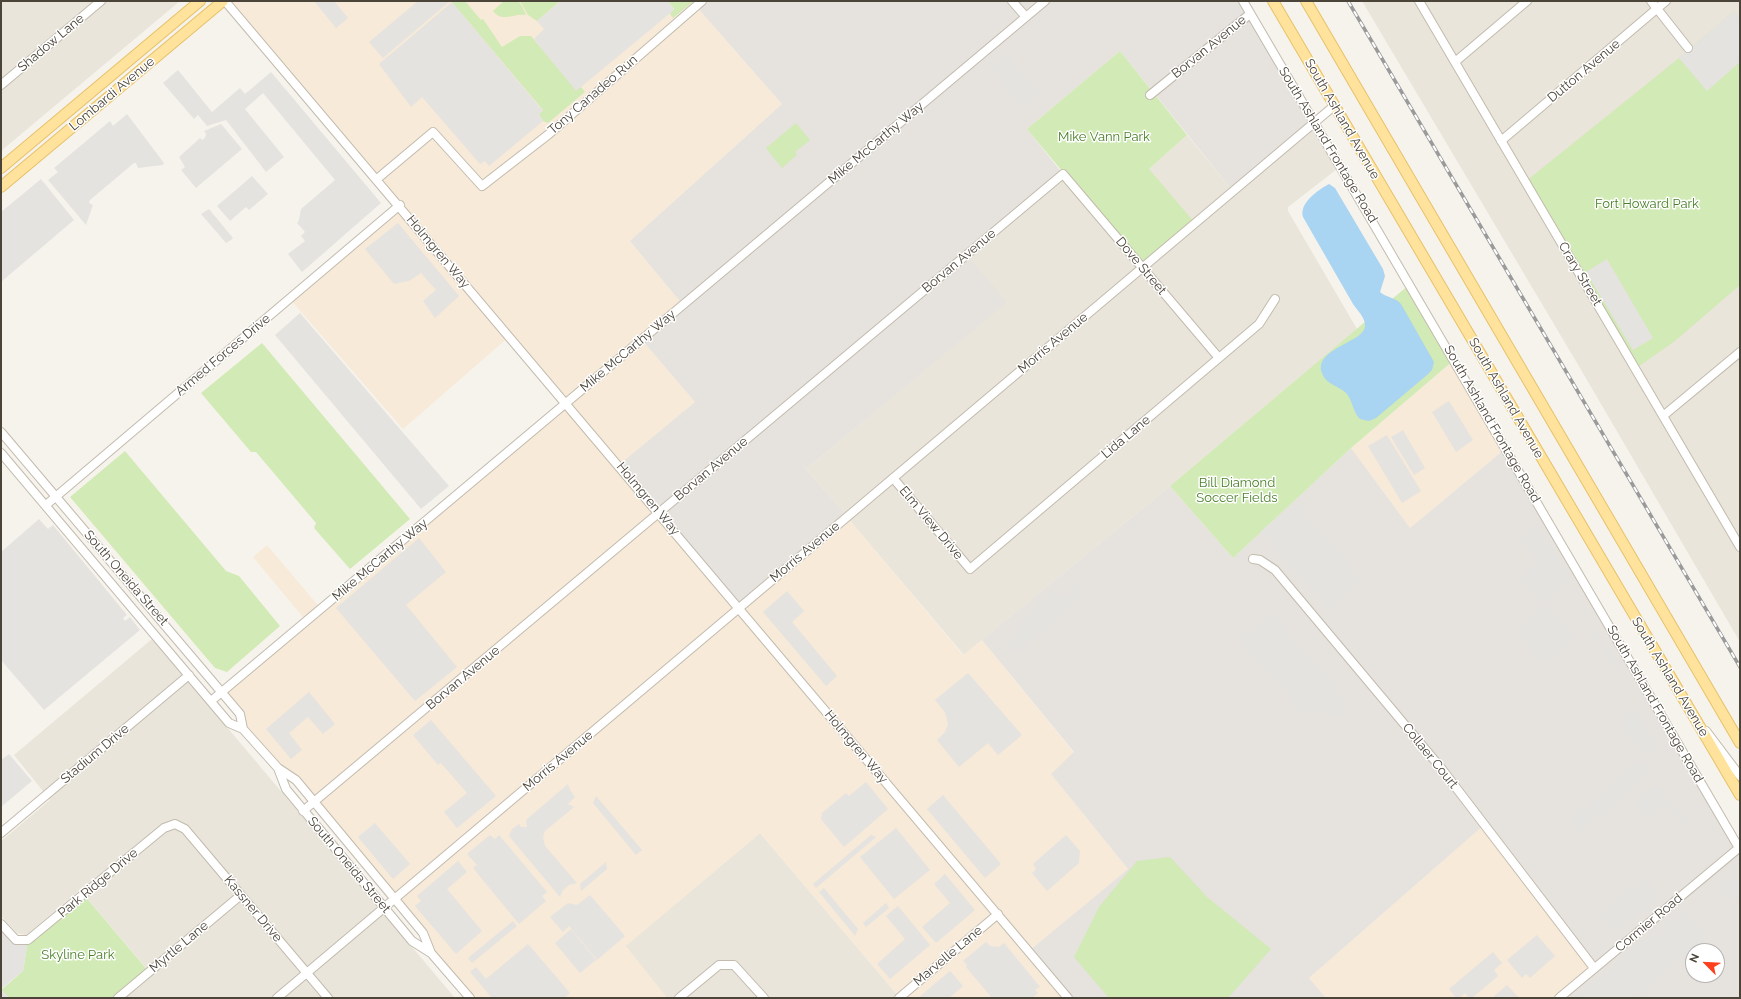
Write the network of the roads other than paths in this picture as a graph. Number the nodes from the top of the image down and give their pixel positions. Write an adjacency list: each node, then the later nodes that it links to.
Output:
1 (101, 1): 19 (street, Shadow Lane)
2 (200, 1): 24 (main road, Lombardi Avenue)
3 (224, 1): 26 (street, Holmgren Way); 27 (main road, Lombardi Avenue)
4 (702, 1): 26 (street, Tony Canadeo Run)
5 (1012, 1): 16 (street)
6 (1045, 1): 16 (street, Mike McCarthy Way)
7 (1243, 1): 15 (street, South Ashland Frontage Road)
8 (1273, 1): 21 (main road, South Ashland Avenue)
9 (1306, 1): 50 (main road, South Ashland Avenue)
10 (1419, 1): 18 (street, Crary Street)
11 (1527, 1): 18 (street)
12 (1651, 1): 14 (street)
13 (1666, 1): 14 (street, Dutton Avenue)
14 (1657, 9): 17 (street); 23 (street, Dutton Avenue)
15 (1250, 14): 20 (street, Borvan Avenue); 22 (street, South Ashland Frontage Road)
16 (1026, 17): 33 (street, Mike McCarthy Way)
17 (1688, 48)
18 (1454, 62): 23 (street, Crary Street)
19 (1, 85)
20 (1150, 95)
21 (1334, 106): 22 (street, Morris Avenue); 48 (main road, South Ashland Avenue)
22 (1315, 121): 29 (street, Morris Avenue); 58 (street, South Ashland Frontage Road)
23 (1501, 141): 34 (street, Crary Street)
24 (1, 168)
25 (1063, 174): 29 (street, Dove Street); 40 (street, Borvan Avenue)
26 (377, 178): 28 (street, Holmgren Way)
27 (1, 187)
28 (400, 205): 33 (street, Holmgren Way); 38 (street, Armed Forces Drive)
29 (1142, 267): 32 (street, Dove Street); 37 (street, Morris Avenue)
30 (1275, 299): 32 (street, Lida Lane)
31 (1740, 352): 34 (street)
32 (1219, 358): 43 (street, Lida Lane)
33 (567, 403): 40 (street, Holmgren Way); 46 (street, Mike McCarthy Way)
34 (1663, 416): 41 (street, Crary Street)
35 (1, 432): 38 (street, South Oneida Street)
36 (1, 453): 39 (street, South Oneida Street)
37 (893, 478): 43 (street, Elm View Drive); 44 (street, Morris Avenue)
38 (56, 497): 39 (street, Armed Forces Drive); 46 (street, South Oneida Street)
39 (46, 505): 45 (street, South Oneida Street)
40 (659, 513): 44 (street, Holmgren Way); 54 (street, Borvan Avenue)
41 (1740, 547)
42 (1252, 560): 65 (street, Collaer Court)
43 (970, 569)
44 (739, 608): 60 (street, Morris Avenue); 62 (street, Holmgren Way)
45 (189, 675): 47 (street, South Oneida Street); 57 (street, Stadium Drive)
46 (222, 693): 47 (street, Mike McCarthy Way); 49 (street, South Oneida Street)
47 (211, 702): 49 (street, South Oneida Street)
48 (1689, 710): 52 (street); 53 (main road, South Ashland Avenue)
49 (243, 729): 51 (street, South Oneida Street)
50 (1740, 743)
51 (278, 768): 54 (street, South Oneida Street); 55 (street, South Oneida Street)
52 (1740, 776)
53 (1740, 795)
54 (315, 802): 55 (street, Borvan Avenue); 60 (street, South Oneida Street)
55 (303, 810): 61 (street, South Oneida Street)
56 (175, 824): 59 (street, Kassner Drive); 63 (street, Park Ridge Drive)
57 (1, 833)
58 (1740, 848): 65 (street, Cormier Road)
59 (241, 895): 66 (street, Kassner Drive); 67 (street, Myrtle Lane)
60 (395, 898): 61 (street, Morris Avenue); 64 (street, South Oneida Street)
61 (384, 908): 64 (street, South Oneida Street); 66 (street, Morris Avenue)
62 (998, 914): 73 (street, Marvelle Lane); 74 (street, Holmgren Way)
63 (1, 924)
64 (431, 953): 70 (street, South Oneida Street)
65 (1594, 968): 75 (street, Cormier Road)
66 (306, 973): 68 (street, Morris Avenue); 69 (street, Kassner Drive)
67 (118, 998)
68 (277, 998)
69 (328, 998)
70 (470, 998)
71 (679, 998): 72 (street)
72 (764, 998)
73 (899, 998)
74 (1068, 998)
75 (1559, 998)

